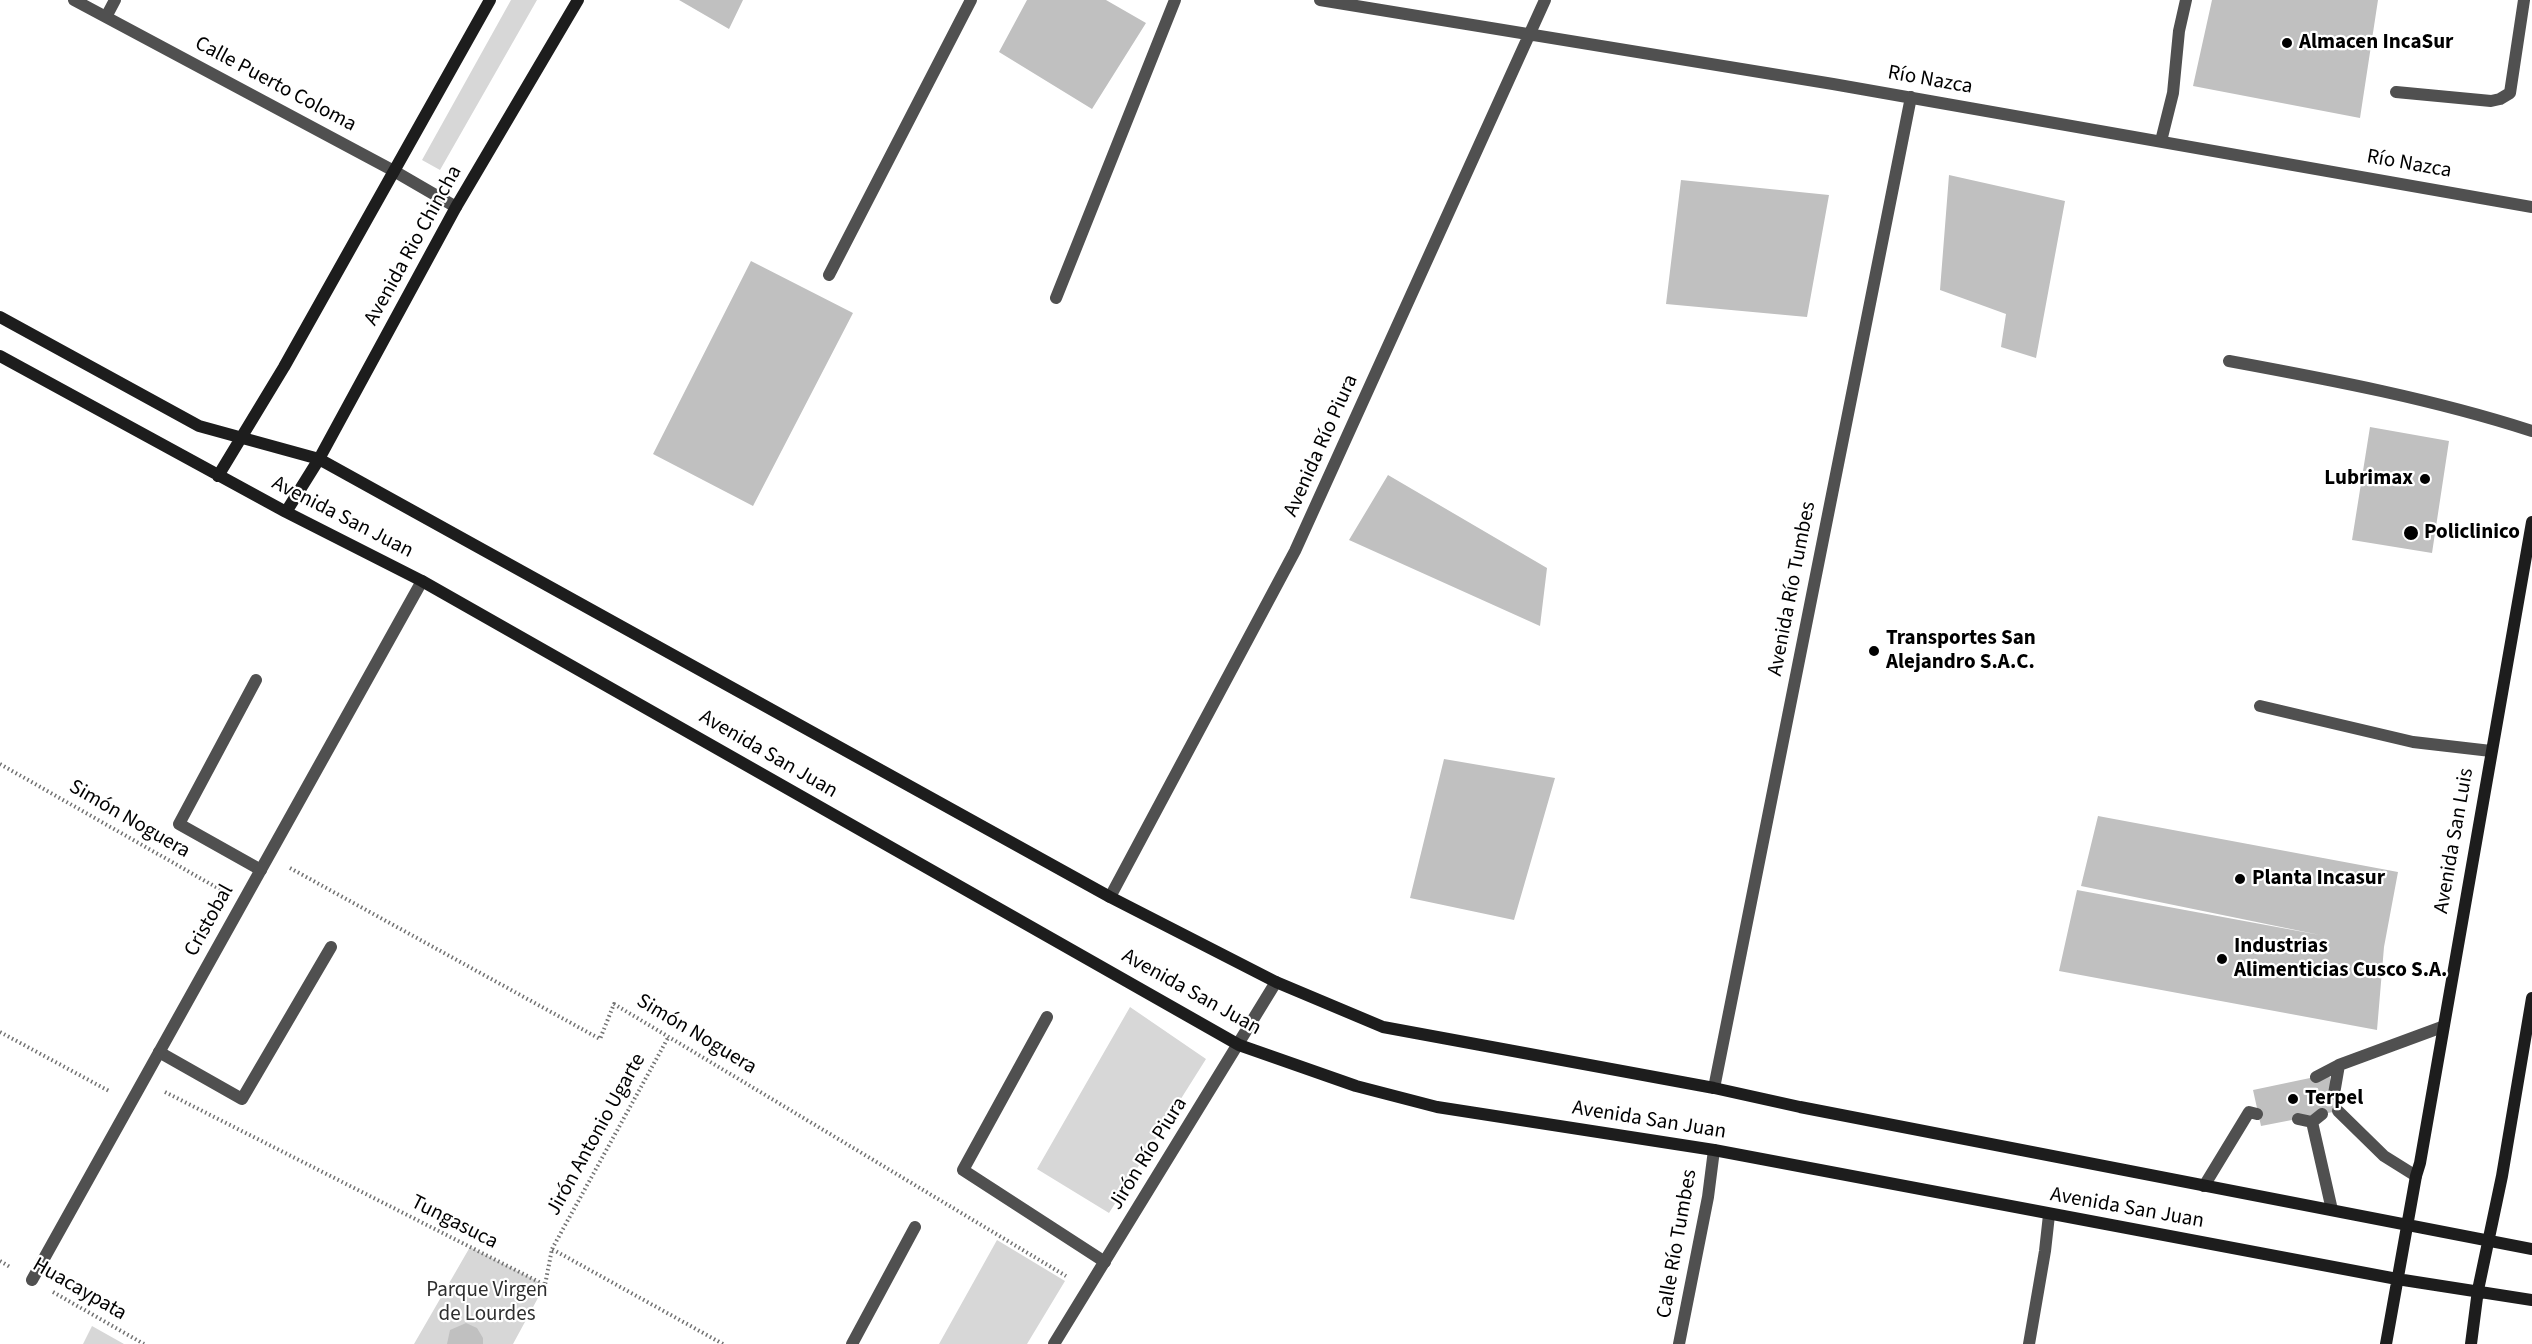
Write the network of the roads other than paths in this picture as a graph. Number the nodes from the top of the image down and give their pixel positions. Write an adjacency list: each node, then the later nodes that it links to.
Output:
1 (74, 0): 11 (street, Calle Puerto Coloma)
2 (115, 0): 11 (street)
3 (490, 0): 16 (street)
4 (578, 0): 17 (street, Avenida Rio Chincha)
5 (971, 0): 19 (street)
6 (1175, 0): 20 (street)
7 (1320, 0): 12 (street, Río Nazca)
8 (1545, 0): 12 (street, Avenida Río Piura)
9 (2186, 0): 15 (street)
10 (2527, 3): 13 (street)
11 (106, 17): 16 (street, Calle Puerto Coloma)
12 (1531, 34): 14 (street, Río Nazca); 35 (street, Avenida Río Piura)
13 (2396, 93)
14 (1911, 97): 15 (street, Río Nazca); 45 (street, Avenida Río Tumbes)
15 (2161, 141): 18 (street, Río Nazca)
16 (394, 171): 17 (street, Calle Puerto Coloma); 25 (street)
17 (456, 207): 26 (street, Avenida Rio Chincha)
18 (2532, 207)
19 (829, 275)
20 (1056, 298)
21 (0, 317): 25 (street, Avenida San Juan)
22 (0, 356): 27 (street, Avenida San Juan)
23 (2229, 361): 24 (street)
24 (2532, 431)
25 (242, 439): 26 (street, Avenida San Juan); 27 (street)
26 (319, 459): 28 (street, Avenida Rio Chincha); 35 (street, Avenida San Juan)
27 (218, 476): 28 (street, Avenida San Juan)
28 (286, 512): 30 (street, Avenida San Juan)
29 (2532, 522): 33 (street, Avenida San Luis)
30 (422, 581): 34 (street, Cristobal); 41 (street, Avenida San Juan)
31 (256, 680): 34 (street)
32 (2260, 706): 33 (street)
33 (2491, 750): 40 (street, Avenida San Luis)
34 (261, 870): 42 (street, Cristobal)
35 (1110, 897): 37 (street, Avenida San Juan)
36 (331, 947): 42 (street)
37 (1276, 982): 41 (street, Jirón Río Piura); 45 (street, Avenida San Juan)
38 (2532, 998): 59 (street)
39 (1047, 1017): 61 (street)
40 (2442, 1027): 43 (street); 53 (street, Avenida San Luis)
41 (1239, 1045): 52 (street, Avenida San Juan); 61 (street, Jirón Río Piura)
42 (159, 1052): 63 (street, Cristobal)
43 (2340, 1065): 44 (street); 46 (street)
44 (2316, 1077)
45 (1714, 1088): 54 (street, Avenida San Juan)
46 (2334, 1094)
47 (2254, 1111): 54 (street)
48 (2338, 1111): 53 (street)
49 (2322, 1114): 51 (street)
50 (2298, 1119): 51 (street)
51 (2312, 1122): 55 (street)
52 (1714, 1150): 56 (street, Avenida San Juan); 68 (street, Calle Río Tumbes)
53 (2416, 1176): 57 (street, Avenida San Luis)
54 (2204, 1186): 55 (street, Avenida San Juan)
55 (2332, 1210): 57 (street, Avenida San Juan)
56 (2049, 1215): 62 (street, Avenida San Juan); 69 (street)
57 (2407, 1225): 59 (street, Avenida San Juan); 62 (street, Avenida San Luis)
58 (915, 1227): 66 (street)
59 (2488, 1240): 60 (street, Avenida San Juan); 64 (street)
60 (2532, 1249)
61 (1105, 1262): 67 (street, Jirón Río Piura)
62 (2397, 1279): 64 (street, Avenida San Juan); 70 (street, Avenida San Luis)
63 (32, 1280)
64 (2478, 1290): 65 (street, Avenida San Juan); 71 (street)
65 (2532, 1300)
66 (852, 1344)
67 (1054, 1344)
68 (1679, 1344)
69 (2029, 1344)
70 (2386, 1344)
71 (2471, 1344)

